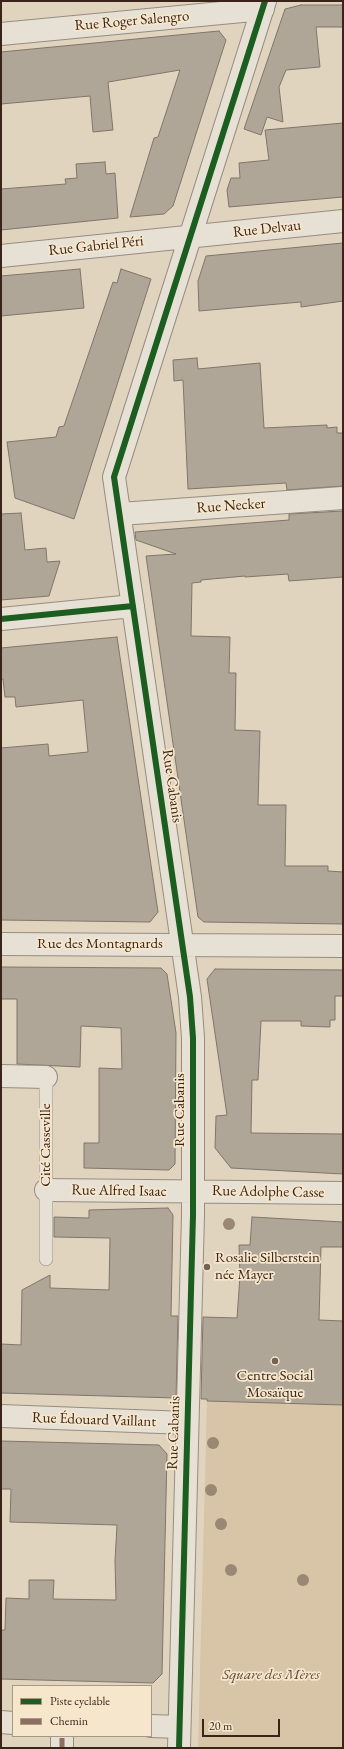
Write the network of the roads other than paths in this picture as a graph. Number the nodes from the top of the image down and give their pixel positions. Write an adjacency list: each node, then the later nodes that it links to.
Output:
1 (264, 5): 2 (street, Rue Roger Salengro); 4 (street)
2 (1, 34)
3 (343, 221): 4 (street, Rue Delvau)
4 (190, 237): 5 (street, Rue Gabriel Péri); 7 (street, Rue Cabanis)
5 (1, 256)
6 (343, 498): 7 (street, Rue Necker)
7 (120, 514): 8 (street, Rue Cabanis)
8 (133, 606): 9 (street); 11 (street, Rue Cabanis)
9 (1, 619)
10 (1, 944): 11 (street, Rue des Montagnards)
11 (182, 944): 12 (street, Rue des Montagnards); 16 (street, Rue Cabanis)
12 (343, 946)
13 (1, 1076): 14 (street, Cité Casseville)
14 (46, 1076): 15 (lane, Cité Casseville)
15 (46, 1190): 16 (street, Rue Alfred Isaac); 18 (lane, Cité Casseville)
16 (192, 1191): 17 (street, Rue Adolphe Casse); 20 (street, Rue Cabanis)
17 (343, 1193)
18 (46, 1259)
19 (1, 1416): 20 (street, Rue Édouard Vaillant)
20 (187, 1423): 25 (street, Rue Cabanis)
21 (1, 1722): 22 (street)
22 (12, 1723)
23 (152, 1726): 25 (street)
24 (62, 1737): 26 (street)
25 (179, 1737)
26 (62, 1748)

